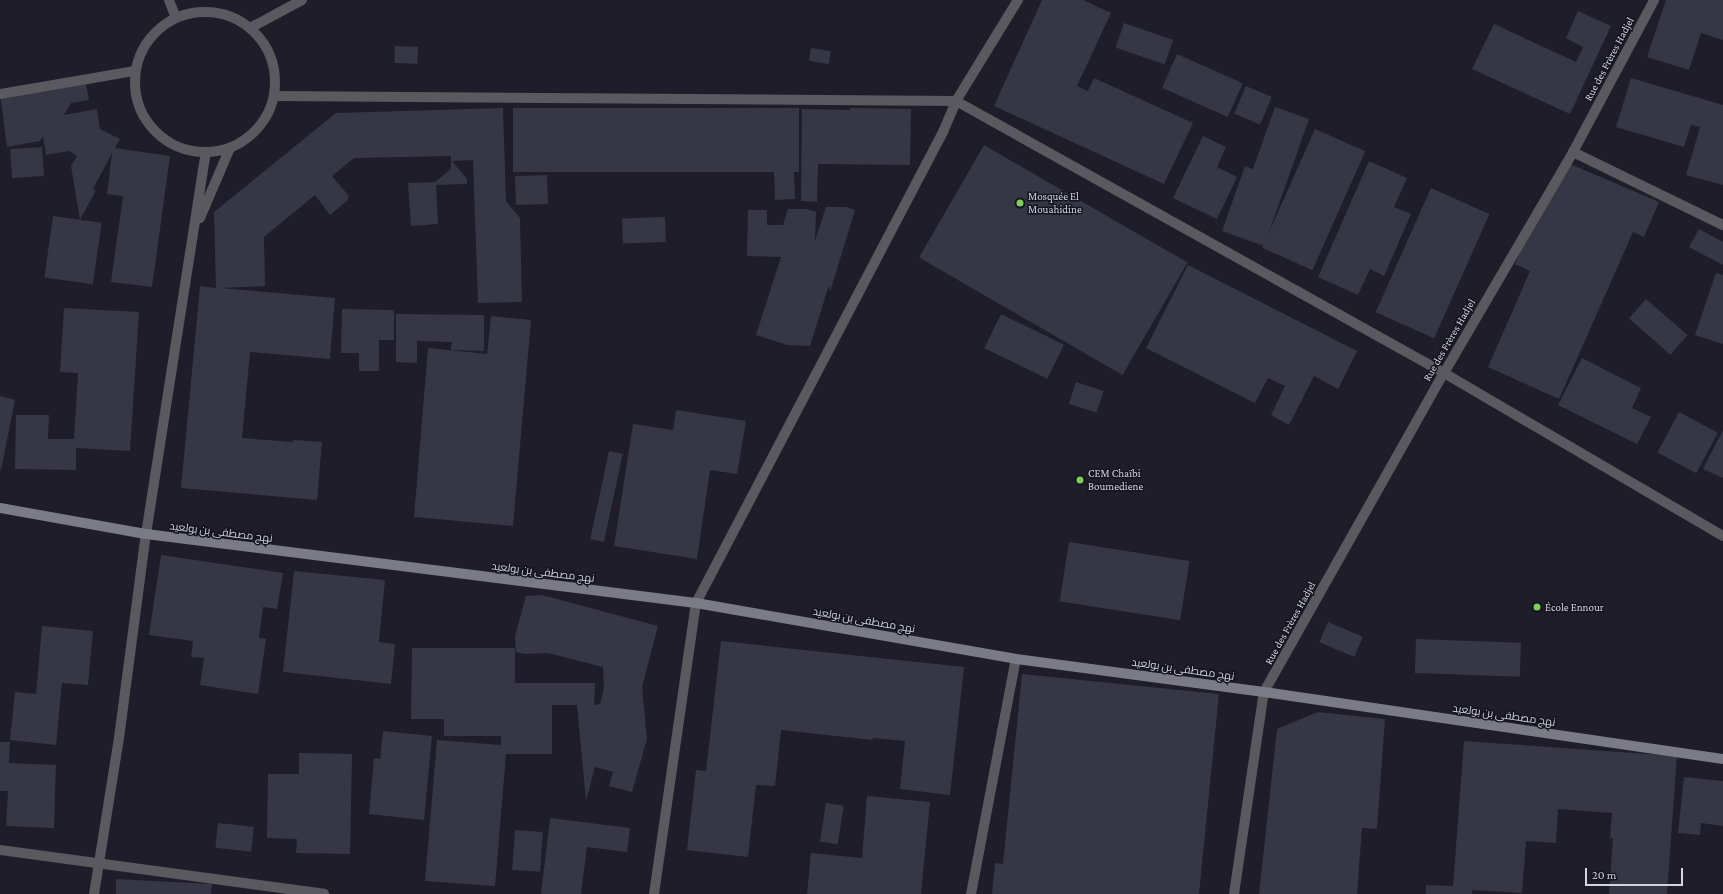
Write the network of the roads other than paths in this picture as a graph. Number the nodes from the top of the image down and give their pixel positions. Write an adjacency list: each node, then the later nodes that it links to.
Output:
1 (169, 0): 5 (street)
2 (302, 0): 6 (street)
3 (1018, 0): 10 (street)
4 (1654, 0): 13 (street, Rue des Frères Hadjel)
5 (176, 18): 6 (street); 7 (street)
6 (250, 28): 9 (street)
7 (135, 71): 8 (street); 12 (street)
8 (0, 94)
9 (274, 96): 10 (street); 11 (street)
10 (956, 101): 16 (street); 20 (street)
11 (230, 148): 12 (street); 15 (street)
12 (206, 152): 15 (street)
13 (1573, 152): 14 (street); 16 (street, Rue des Frères Hadjel)
14 (1723, 225)
15 (193, 233): 18 (street)
16 (1444, 373): 19 (street); 22 (street, Rue des Frères Hadjel)
17 (0, 508): 18 (main road, نهج مصطفى بن بولعيد)
18 (146, 534): 20 (main road, نهج مصطفى بن بولعيد); 25 (street)
19 (1723, 536)
20 (696, 603): 21 (main road, نهج مصطفى بن بولعيد); 28 (street)
21 (1016, 659): 22 (main road, نهج مصطفى بن بولعيد); 29 (street)
22 (1264, 692): 23 (main road, نهج مصطفى بن بولعيد); 30 (street)
23 (1723, 759)
24 (0, 850): 25 (street)
25 (99, 863): 26 (street); 27 (street)
26 (94, 894)
27 (324, 894)
28 (654, 894)
29 (971, 894)
30 (1234, 894)

